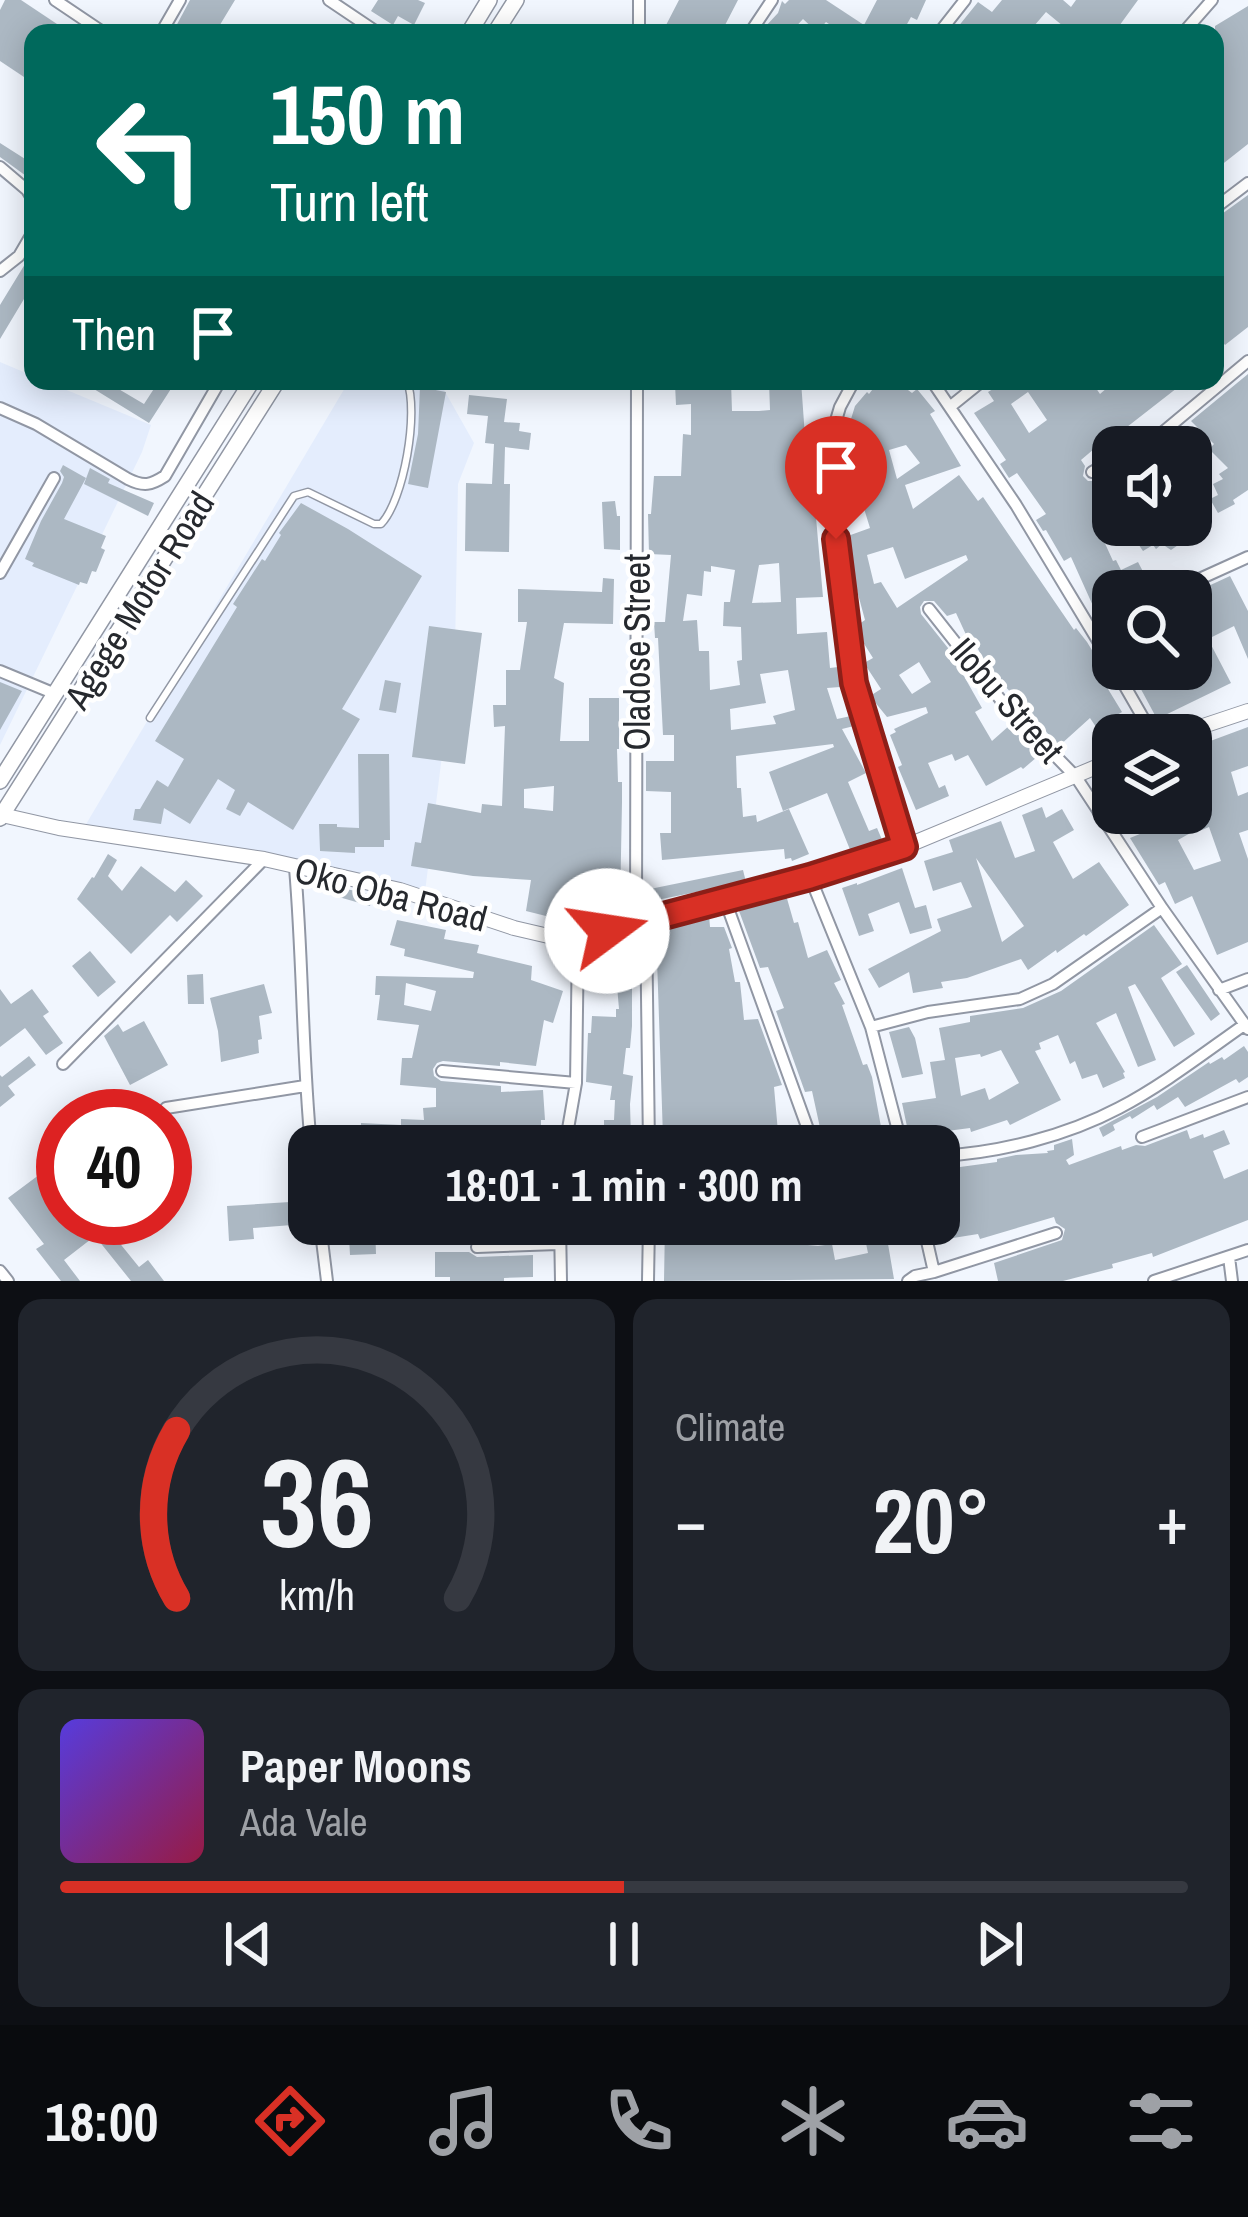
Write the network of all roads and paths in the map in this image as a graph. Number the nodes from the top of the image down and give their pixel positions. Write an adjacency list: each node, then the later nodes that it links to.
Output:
1 (55, 0): 5 (street)
2 (328, 0): 6 (street)
3 (964, 0): 7 (street)
4 (1211, 0): 8 (street)
5 (91, 24)
6 (364, 24)
7 (946, 24)
8 (1191, 24)
9 (0, 167): 11 (street)
10 (1248, 183): 12 (street)
11 (24, 187)
12 (1224, 201)
13 (24, 247): 14 (street)
14 (0, 271)
15 (1248, 361): 16 (street)
16 (1224, 381)
17 (215, 390): 27 (street)
18 (246, 390): 36 (main road, Agege Motor Road)
19 (271, 390): 43 (main road, Agege Motor Road)
20 (410, 390): 38 (lane)
21 (637, 390): 50 (street, Oladose Street)
22 (849, 390): 44 (street)
23 (939, 390): 26 (street)
24 (971, 390): 26 (street)
25 (1213, 390): 28 (street)
26 (951, 406): 34 (street)
27 (0, 408)
28 (1170, 426)
29 (54, 478): 31 (street)
30 (1248, 557): 32 (street)
31 (0, 573)
32 (1212, 573)
33 (929, 609): 41 (street, Ilobu Street)
34 (1092, 631)
35 (0, 671): 36 (street)
36 (53, 693): 42 (main road, Agege Motor Road)
37 (1248, 711): 39 (street)
38 (150, 718)
39 (1212, 723)
40 (1092, 770): 41 (street, Oko Oba Road)
41 (1076, 778): 44 (street, Oko Oba Road); 49 (street, Ilobu Street)
42 (0, 781)
43 (1, 816): 45 (street, Oko Oba Road)
44 (904, 847): 47 (street, Oko Oba Road)
45 (264, 860): 46 (street, Oko Oba Road); 56 (street)
46 (295, 868): 51 (street, Oko Oba Road); 59 (street)
47 (810, 877): 48 (street, Oko Oba Road); 54 (street)
48 (725, 900): 50 (street, Oko Oba Road); 65 (street)
49 (1162, 908): 53 (street, Ilobu Street); 54 (street)
50 (641, 922): 51 (street, Oko Oba Road); 64 (street, Oladose Street)
51 (578, 938): 58 (street)
52 (1248, 979): 53 (street)
53 (1219, 990): 55 (street, Ilobu Street)
54 (871, 1027): 66 (street)
55 (1246, 1027): 68 (street)
56 (63, 1064)
57 (442, 1071): 58 (street)
58 (576, 1083): 63 (street)
59 (305, 1086): 61 (street); 62 (street)
60 (1248, 1097): 67 (street)
61 (192, 1104)
62 (309, 1125)
63 (569, 1125)
64 (648, 1125)
65 (806, 1125)
66 (897, 1125)
67 (1142, 1138)
68 (960, 1153)
69 (1057, 1233): 79 (street)
70 (323, 1245): 81 (street)
71 (531, 1245): 75 (street)
72 (558, 1245): 82 (street)
73 (649, 1245): 83 (street)
74 (928, 1245): 79 (street)
75 (477, 1247)
76 (1248, 1250): 77 (street)
77 (1229, 1257): 85 (street); 86 (street)
78 (0, 1271): 80 (street)
79 (934, 1272): 84 (street)
80 (8, 1281)
81 (327, 1281)
82 (561, 1281)
83 (648, 1281)
84 (908, 1281)
85 (1154, 1281)
86 (1232, 1281)

